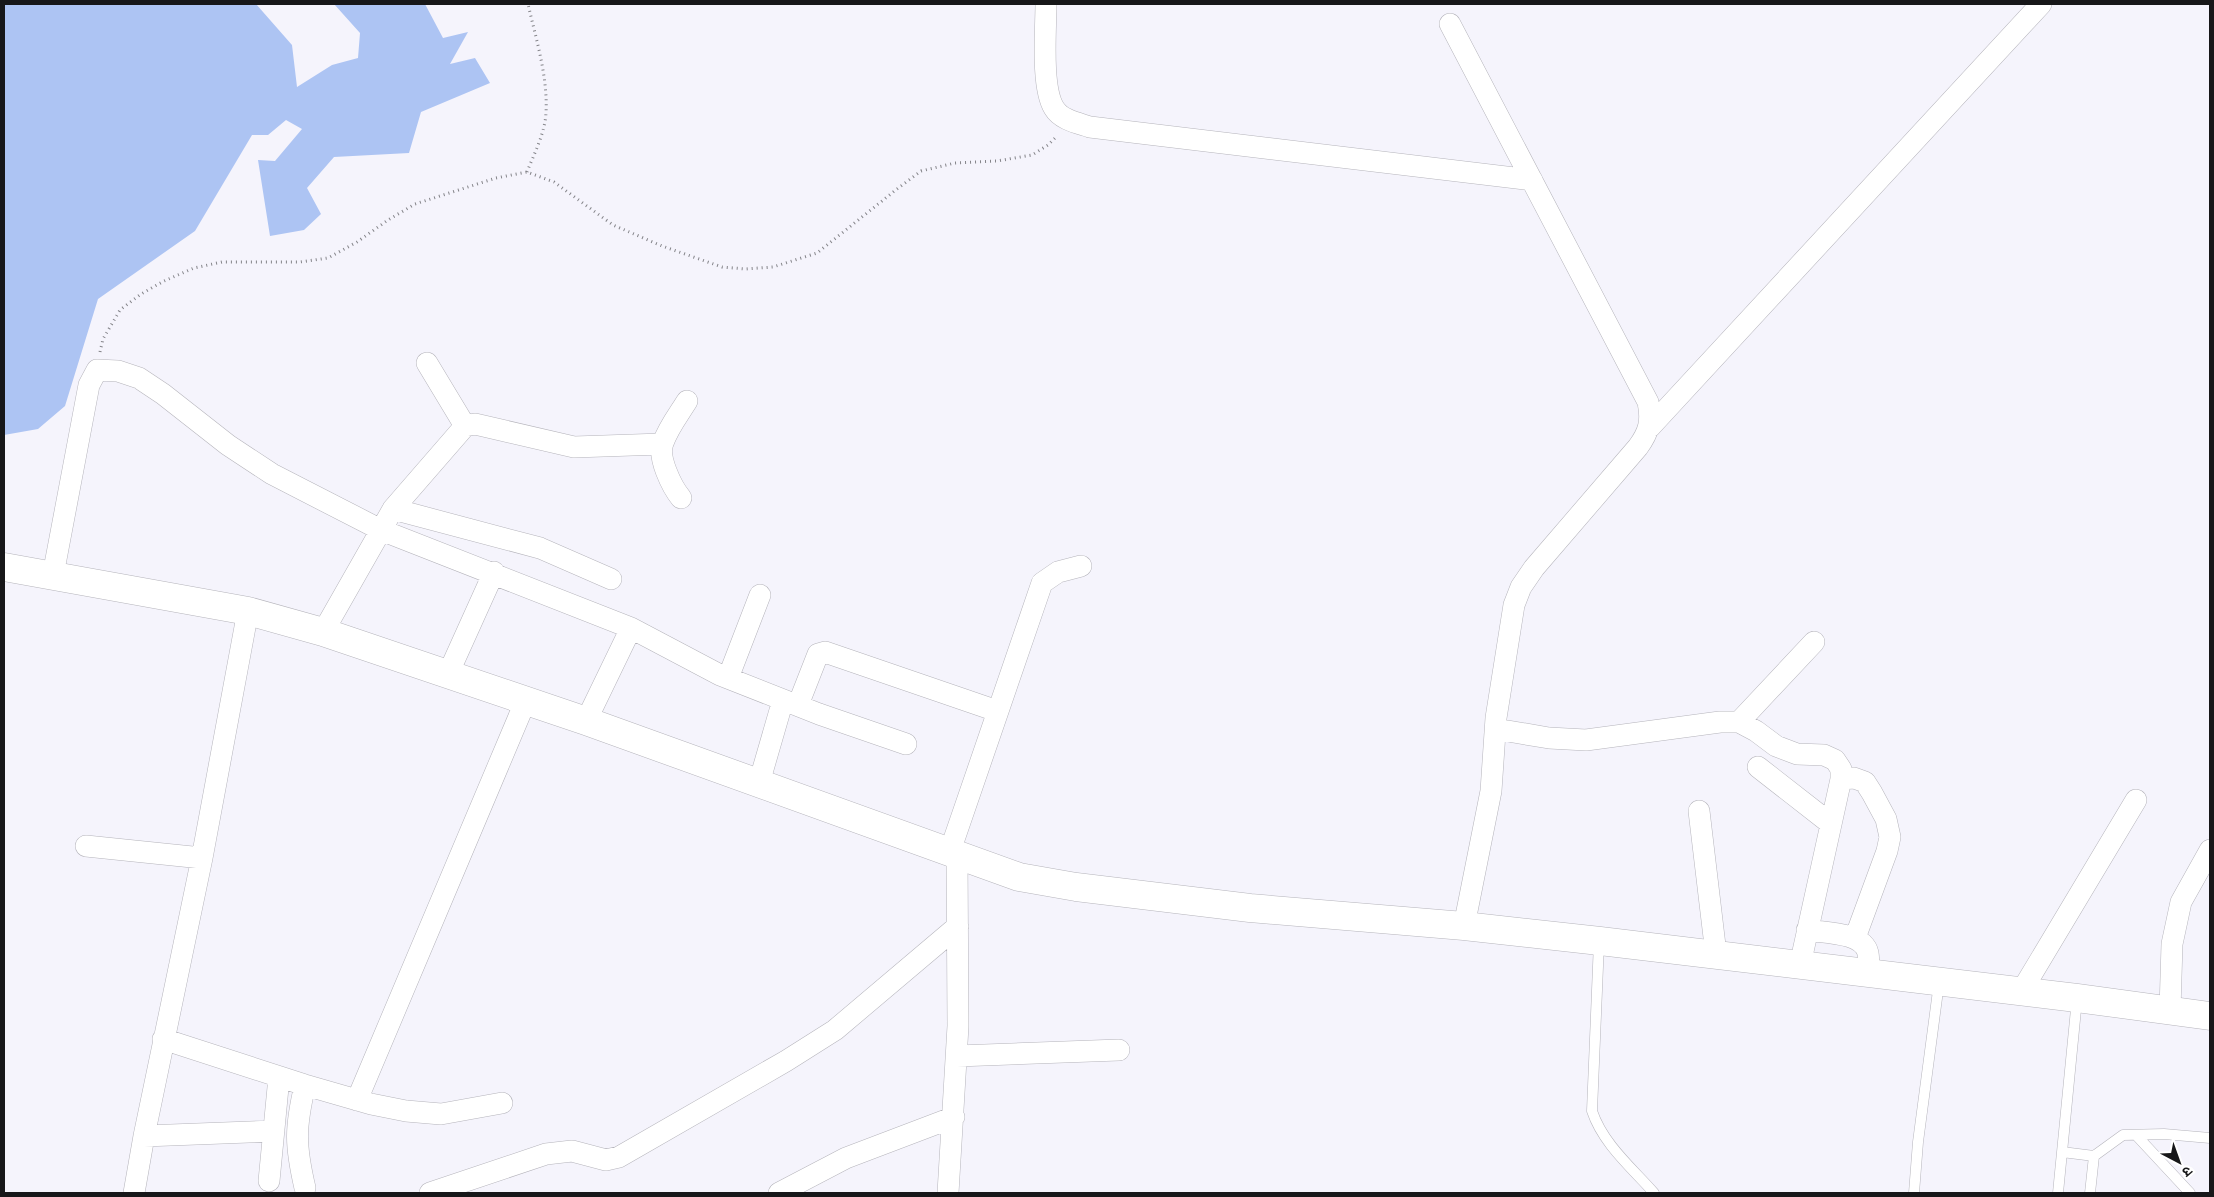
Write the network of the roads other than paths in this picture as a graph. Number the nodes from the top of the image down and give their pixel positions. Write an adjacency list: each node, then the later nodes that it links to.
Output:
1 (1046, 4): 4 (street)
2 (2041, 4): 8 (street)
3 (1450, 24): 4 (street)
4 (1532, 180): 8 (street)
5 (426, 363): 7 (street)
6 (687, 401): 9 (street)
7 (465, 426): 9 (street); 11 (street)
8 (1650, 426): 30 (street)
9 (662, 444): 10 (street)
10 (681, 498)
11 (392, 509): 12 (street); 17 (street)
12 (381, 530): 15 (street); 16 (street); 21 (street)
13 (1081, 566): 27 (street)
14 (4, 568): 16 (main road)
15 (494, 572): 20 (street); 23 (street)
16 (53, 575): 19 (main road)
17 (611, 579)
18 (760, 595): 24 (street)
19 (248, 611): 21 (main road); 41 (street)
20 (631, 628): 24 (street); 28 (street)
21 (323, 632): 23 (main road)
22 (1814, 642): 29 (street)
23 (448, 674): 25 (main road)
24 (728, 678): 26 (street)
25 (526, 700): 28 (main road); 60 (street)
26 (790, 702): 27 (street); 31 (street); 34 (street)
27 (997, 711): 40 (street)
28 (586, 721): 34 (main road)
29 (1739, 722): 30 (street); 33 (street)
30 (1496, 729): 43 (street)
31 (906, 744)
32 (1758, 767): 37 (street)
33 (1841, 779): 37 (street); 45 (street)
34 (759, 783): 40 (main road)
35 (2136, 800): 51 (street)
36 (1699, 811): 47 (street)
37 (1831, 824): 44 (street)
38 (86, 846): 41 (street)
39 (2210, 850): 53 (street)
40 (954, 853): 42 (street); 43 (main road)
41 (202, 858): 55 (street)
42 (958, 926): 57 (street); 72 (street)
43 (1464, 926): 46 (main road)
44 (1807, 930): 45 (street); 48 (street)
45 (1855, 938): 49 (street)
46 (1600, 941): 47 (main road); 75 (lane)
47 (1716, 954): 48 (main road)
48 (1800, 964): 49 (main road)
49 (1869, 973): 50 (main road)
50 (1939, 982): 51 (main road); 76 (lane)
51 (2021, 992): 52 (main road)
52 (2077, 998): 53 (main road); 67 (lane)
53 (2170, 1010): 54 (main road)
54 (2210, 1016)
55 (163, 1039): 58 (street); 65 (street)
56 (1119, 1050): 57 (street)
57 (957, 1056): 62 (street)
58 (279, 1077): 59 (street); 63 (street)
59 (305, 1085): 60 (street); 70 (street)
60 (357, 1100): 61 (street)
61 (502, 1102)
62 (954, 1117): 73 (street); 74 (street)
63 (274, 1131): 65 (street); 69 (street)
64 (2136, 1135): 66 (lane); 68 (lane); 79 (lane)
65 (144, 1136): 71 (street)
66 (2210, 1138)
67 (2062, 1152): 68 (lane); 77 (lane)
68 (2094, 1156): 78 (lane)
69 (269, 1181)
70 (305, 1188)
71 (134, 1193)
72 (430, 1193)
73 (779, 1193)
74 (948, 1193)
75 (1654, 1193)
76 (1914, 1193)
77 (2058, 1193)
78 (2090, 1193)
79 (2190, 1193)

